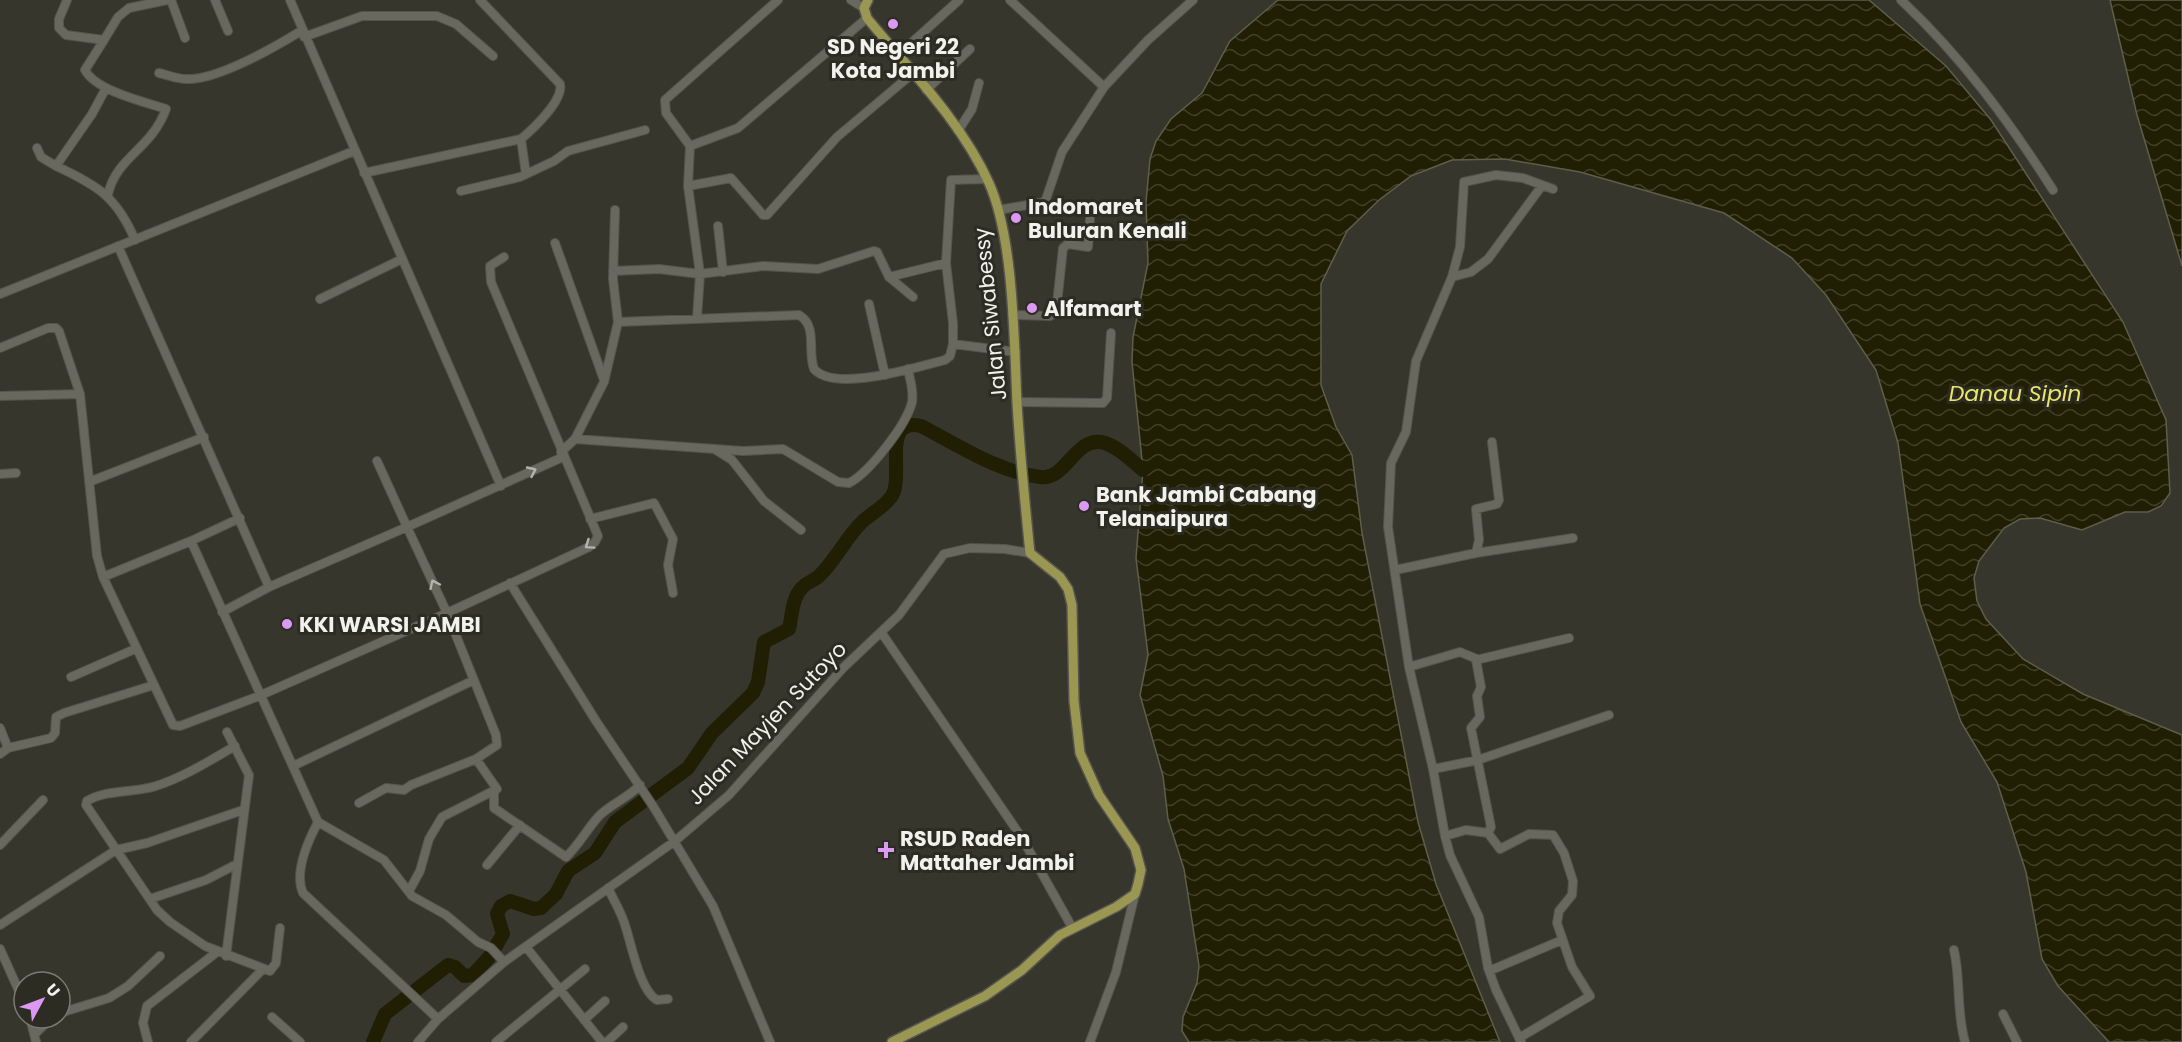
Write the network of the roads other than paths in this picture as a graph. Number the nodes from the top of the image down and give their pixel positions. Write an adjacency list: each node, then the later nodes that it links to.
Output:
1 (67, 0): 19 (street)
2 (166, 0): 19 (street)
3 (171, 0): 18 (street)
4 (215, 0): 16 (street)
5 (290, 0): 17 (street)
6 (480, 0): 31 (street)
7 (778, 0): 32 (street)
8 (851, 0): 15 (street)
9 (958, 0): 21 (street)
10 (1010, 0): 26 (street)
11 (1178, 0): 14 (street)
12 (1193, 0): 14 (street)
13 (1901, 0): 42 (street)
14 (1185, 7): 26 (street)
15 (866, 9): 21 (main road, Jalan Siwabessy); 32 (street)
16 (228, 31)
17 (303, 34): 22 (street); 23 (street); 34 (street)
18 (184, 38)
19 (104, 40): 27 (street)
20 (970, 49): 28 (street)
21 (898, 55): 24 (main road, Jalan Siwabessy)
22 (493, 56)
23 (159, 73)
24 (912, 74): 28 (main road, Jalan Siwabessy); 39 (street)
25 (979, 83): 30 (street)
26 (1104, 87): 46 (street)
27 (106, 88): 35 (street); 44 (street)
28 (926, 90): 30 (main road, Jalan Siwabessy)
29 (645, 130): 37 (street)
30 (958, 130): 38 (main road, Jalan Siwabessy)
31 (521, 139): 36 (street); 37 (street)
32 (690, 146): 39 (street)
33 (37, 147): 35 (street)
34 (354, 151): 36 (street); 49 (street)
35 (56, 166): 44 (street)
36 (364, 173): 53 (street)
37 (526, 174): 43 (street)
38 (987, 179): 46 (main road, Jalan Siwabessy); 54 (street)
39 (688, 186): 57 (street)
40 (1541, 187): 41 (street); 59 (street); 59 (street)
41 (1553, 189)
42 (2054, 190)
43 (461, 191)
44 (108, 194): 49 (street)
45 (615, 210): 55 (street)
46 (998, 210): 64 (main road, Jalan Siwabessy)
47 (1090, 219): 64 (street)
48 (718, 226): 56 (street)
49 (135, 240): 51 (street)
50 (555, 243): 73 (street)
51 (118, 246): 60 (street); 77 (street)
52 (504, 257): 81 (street)
53 (402, 259): 62 (street); 86 (street)
54 (946, 263): 58 (street); 68 (street)
55 (613, 271): 57 (street); 66 (street)
56 (723, 272): 57 (street); 58 (street)
57 (700, 274): 65 (street)
58 (890, 277): 61 (street)
59 (1452, 277): 95 (street)
60 (0, 294)
61 (914, 297)
62 (320, 299)
63 (869, 304): 72 (street)
64 (1012, 315): 70 (main road, Jalan Siwabessy)
65 (697, 318): 66 (street); 72 (street)
66 (618, 322): 73 (street)
67 (1111, 333): 76 (street)
68 (953, 344): 70 (street); 71 (street)
69 (0, 348): 74 (street)
70 (1016, 352): 76 (main road, Jalan Siwabessy)
71 (908, 369): 72 (street); 80 (street)
72 (885, 375)
73 (604, 382): 78 (street)
74 (80, 394): 75 (street); 85 (street)
75 (0, 396)
76 (1017, 402): 93 (main road, Jalan Siwabessy)
77 (204, 437): 85 (street); 87 (street)
78 (574, 439): 80 (street); 81 (street)
79 (1492, 442): 94 (street)
80 (715, 449): 90 (street)
81 (562, 454): 86 (street, one-way to 81); 88 (street)
82 (377, 460): 89 (street)
83 (16, 473): 84 (street)
84 (0, 474)
85 (89, 482): 96 (street)
86 (501, 486): 89 (street)
87 (240, 518): 92 (street); 98 (street)
88 (590, 519): 97 (street, one-way to 97); 99 (street)
89 (407, 526): 98 (street); 101 (street, one-way to 89)
90 (801, 530)
91 (1573, 538): 94 (street)
92 (191, 542): 96 (street); 100 (street)
93 (1030, 553): 102 (street, Jalan Mayjen Sutoyo); 137 (main road)
94 (1476, 553): 95 (street)
95 (1395, 570): 106 (street)
96 (103, 577): 104 (street)
97 (510, 583): 101 (street); 121 (street)
98 (269, 587): 100 (street)
99 (673, 592)
100 (222, 612): 110 (street)
101 (447, 612): 108 (street); 110 (street)
102 (881, 632): 130 (street, Jalan Mayjen Sutoyo); 141 (street)
103 (1569, 638): 105 (street)
104 (135, 649): 107 (street); 109 (street)
105 (1477, 659): 106 (street); 118 (street)
106 (1409, 667): 120 (street)
107 (71, 677)
108 (472, 681): 117 (street); 119 (street)
109 (154, 685): 110 (street); 115 (street)
110 (259, 696): 119 (street)
111 (1609, 715): 118 (street)
112 (0, 728): 115 (street)
113 (227, 732): 114 (street)
114 (235, 746): 125 (street); 132 (street)
115 (8, 748): 116 (street)
116 (0, 754)
117 (476, 759): 122 (street); 124 (street)
118 (1478, 760): 120 (street); 128 (street)
119 (293, 766): 126 (street)
120 (1433, 769): 129 (street)
121 (642, 788): 127 (street); 130 (street)
122 (494, 793): 127 (street); 136 (street)
123 (43, 800): 131 (street)
124 (359, 803)
125 (243, 810): 132 (street); 133 (street)
126 (318, 822): 136 (street); 160 (street)
127 (520, 825): 134 (street)
128 (1488, 832): 129 (street); 142 (street)
129 (1445, 836): 152 (street)
130 (675, 841): 135 (street, Jalan Mayjen Sutoyo); 171 (street)
131 (0, 845)
132 (116, 850): 138 (street); 139 (street)
133 (237, 864): 138 (street); 148 (street)
134 (487, 865)
135 (608, 888): 143 (street, Jalan Mayjen Sutoyo); 155 (street)
136 (409, 891): 149 (street)
137 (1135, 894): 141 (main road); 173 (street)
138 (150, 899): 146 (street)
139 (0, 925)
140 (280, 928): 150 (street)
141 (1072, 929): 172 (main road)
142 (1562, 940): 152 (street); 163 (street)
143 (526, 947): 149 (street, Jalan Mayjen Sutoyo); 154 (street)
144 (0, 949): 153 (street)
145 (1954, 950): 174 (street)
146 (217, 952): 148 (street); 164 (street)
147 (160, 956): 157 (street)
148 (225, 956): 150 (street)
149 (504, 962): 160 (street, Jalan Mayjen Sutoyo)
150 (262, 969): 165 (street)
151 (585, 969): 154 (street)
152 (1489, 971): 163 (street)
153 (12, 976)
154 (558, 990): 161 (street); 168 (street)
155 (668, 999)
156 (605, 1001): 161 (street)
157 (72, 1009)
158 (2003, 1014): 175 (street)
159 (272, 1017): 166 (street)
160 (438, 1019): 167 (street, Jalan Mayjen Sutoyo)
161 (584, 1020): 169 (street)
162 (623, 1027): 170 (street)
163 (1520, 1040)
164 (148, 1042)
165 (191, 1042)
166 (300, 1042)
167 (418, 1042)
168 (496, 1042)
169 (602, 1042)
170 (607, 1042)
171 (770, 1042)
172 (892, 1042)
173 (1090, 1042)
174 (1965, 1042)
175 (2017, 1042)

